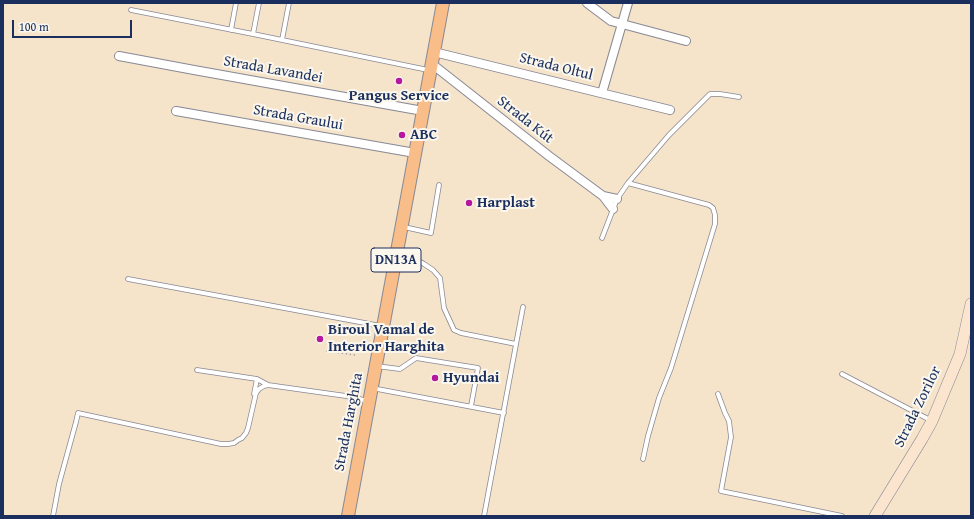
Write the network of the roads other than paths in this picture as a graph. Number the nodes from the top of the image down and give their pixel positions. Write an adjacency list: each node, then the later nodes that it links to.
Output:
1 (236, 3): 9 (lane)
2 (259, 3): 10 (lane)
3 (289, 3): 11 (lane)
4 (443, 3): 14 (main road, Strada Harghita / DN13A)
5 (587, 3): 8 (street)
6 (628, 3): 8 (street)
7 (131, 10): 9 (lane)
8 (622, 24): 12 (street); 15 (street)
9 (231, 30): 10 (lane)
10 (253, 34): 11 (lane)
11 (282, 40): 14 (lane)
12 (686, 41)
13 (118, 56): 19 (street, Strada Lavandei)
14 (432, 62): 15 (street, Strada Oltul); 19 (main road, Strada Harghita / DN13A); 23 (street, Strada Kút)
15 (602, 93): 18 (street, Strada Oltul)
16 (739, 97): 21 (lane)
17 (176, 110): 20 (street, Strada Graului)
18 (670, 110)
19 (423, 111): 20 (main road, Strada Harghita / DN13A)
20 (415, 153): 26 (main road, Strada Harghita / DN13A)
21 (628, 183): 24 (lane); 46 (lane)
22 (439, 186): 26 (lane)
23 (603, 196): 24 (street, Strada Kút); 25 (street, Strada Kút)
24 (617, 199): 25 (lane)
25 (612, 209): 27 (lane)
26 (402, 226): 28 (main road, Strada Harghita / DN13A)
27 (602, 238)
28 (397, 252): 32 (main road, Strada Harghita / DN13A); 33 (lane)
29 (128, 279): 32 (lane)
30 (971, 304): 45 (street, Strada Zorilor)
31 (523, 307): 33 (lane)
32 (383, 326): 34 (main road, Strada Harghita / DN13A)
33 (516, 344): 44 (lane)
34 (376, 366): 39 (main road, Strada Harghita / DN13A); 43 (lane)
35 (197, 370): 37 (lane)
36 (842, 374): 45 (lane)
37 (257, 379): 38 (lane); 41 (lane)
38 (268, 385): 41 (lane); 42 (lane)
39 (372, 388): 42 (main road, Strada Harghita / DN13A); 43 (lane)
40 (718, 394): 50 (lane)
41 (254, 398): 47 (lane)
42 (369, 401): 48 (main road, Strada Harghita / DN13A)
43 (471, 406): 44 (lane)
44 (504, 413): 49 (lane)
45 (932, 421): 51 (street, Strada Zorilor)
46 (643, 459)
47 (53, 516)
48 (348, 516)
49 (484, 516)
50 (842, 516)
51 (875, 516)

